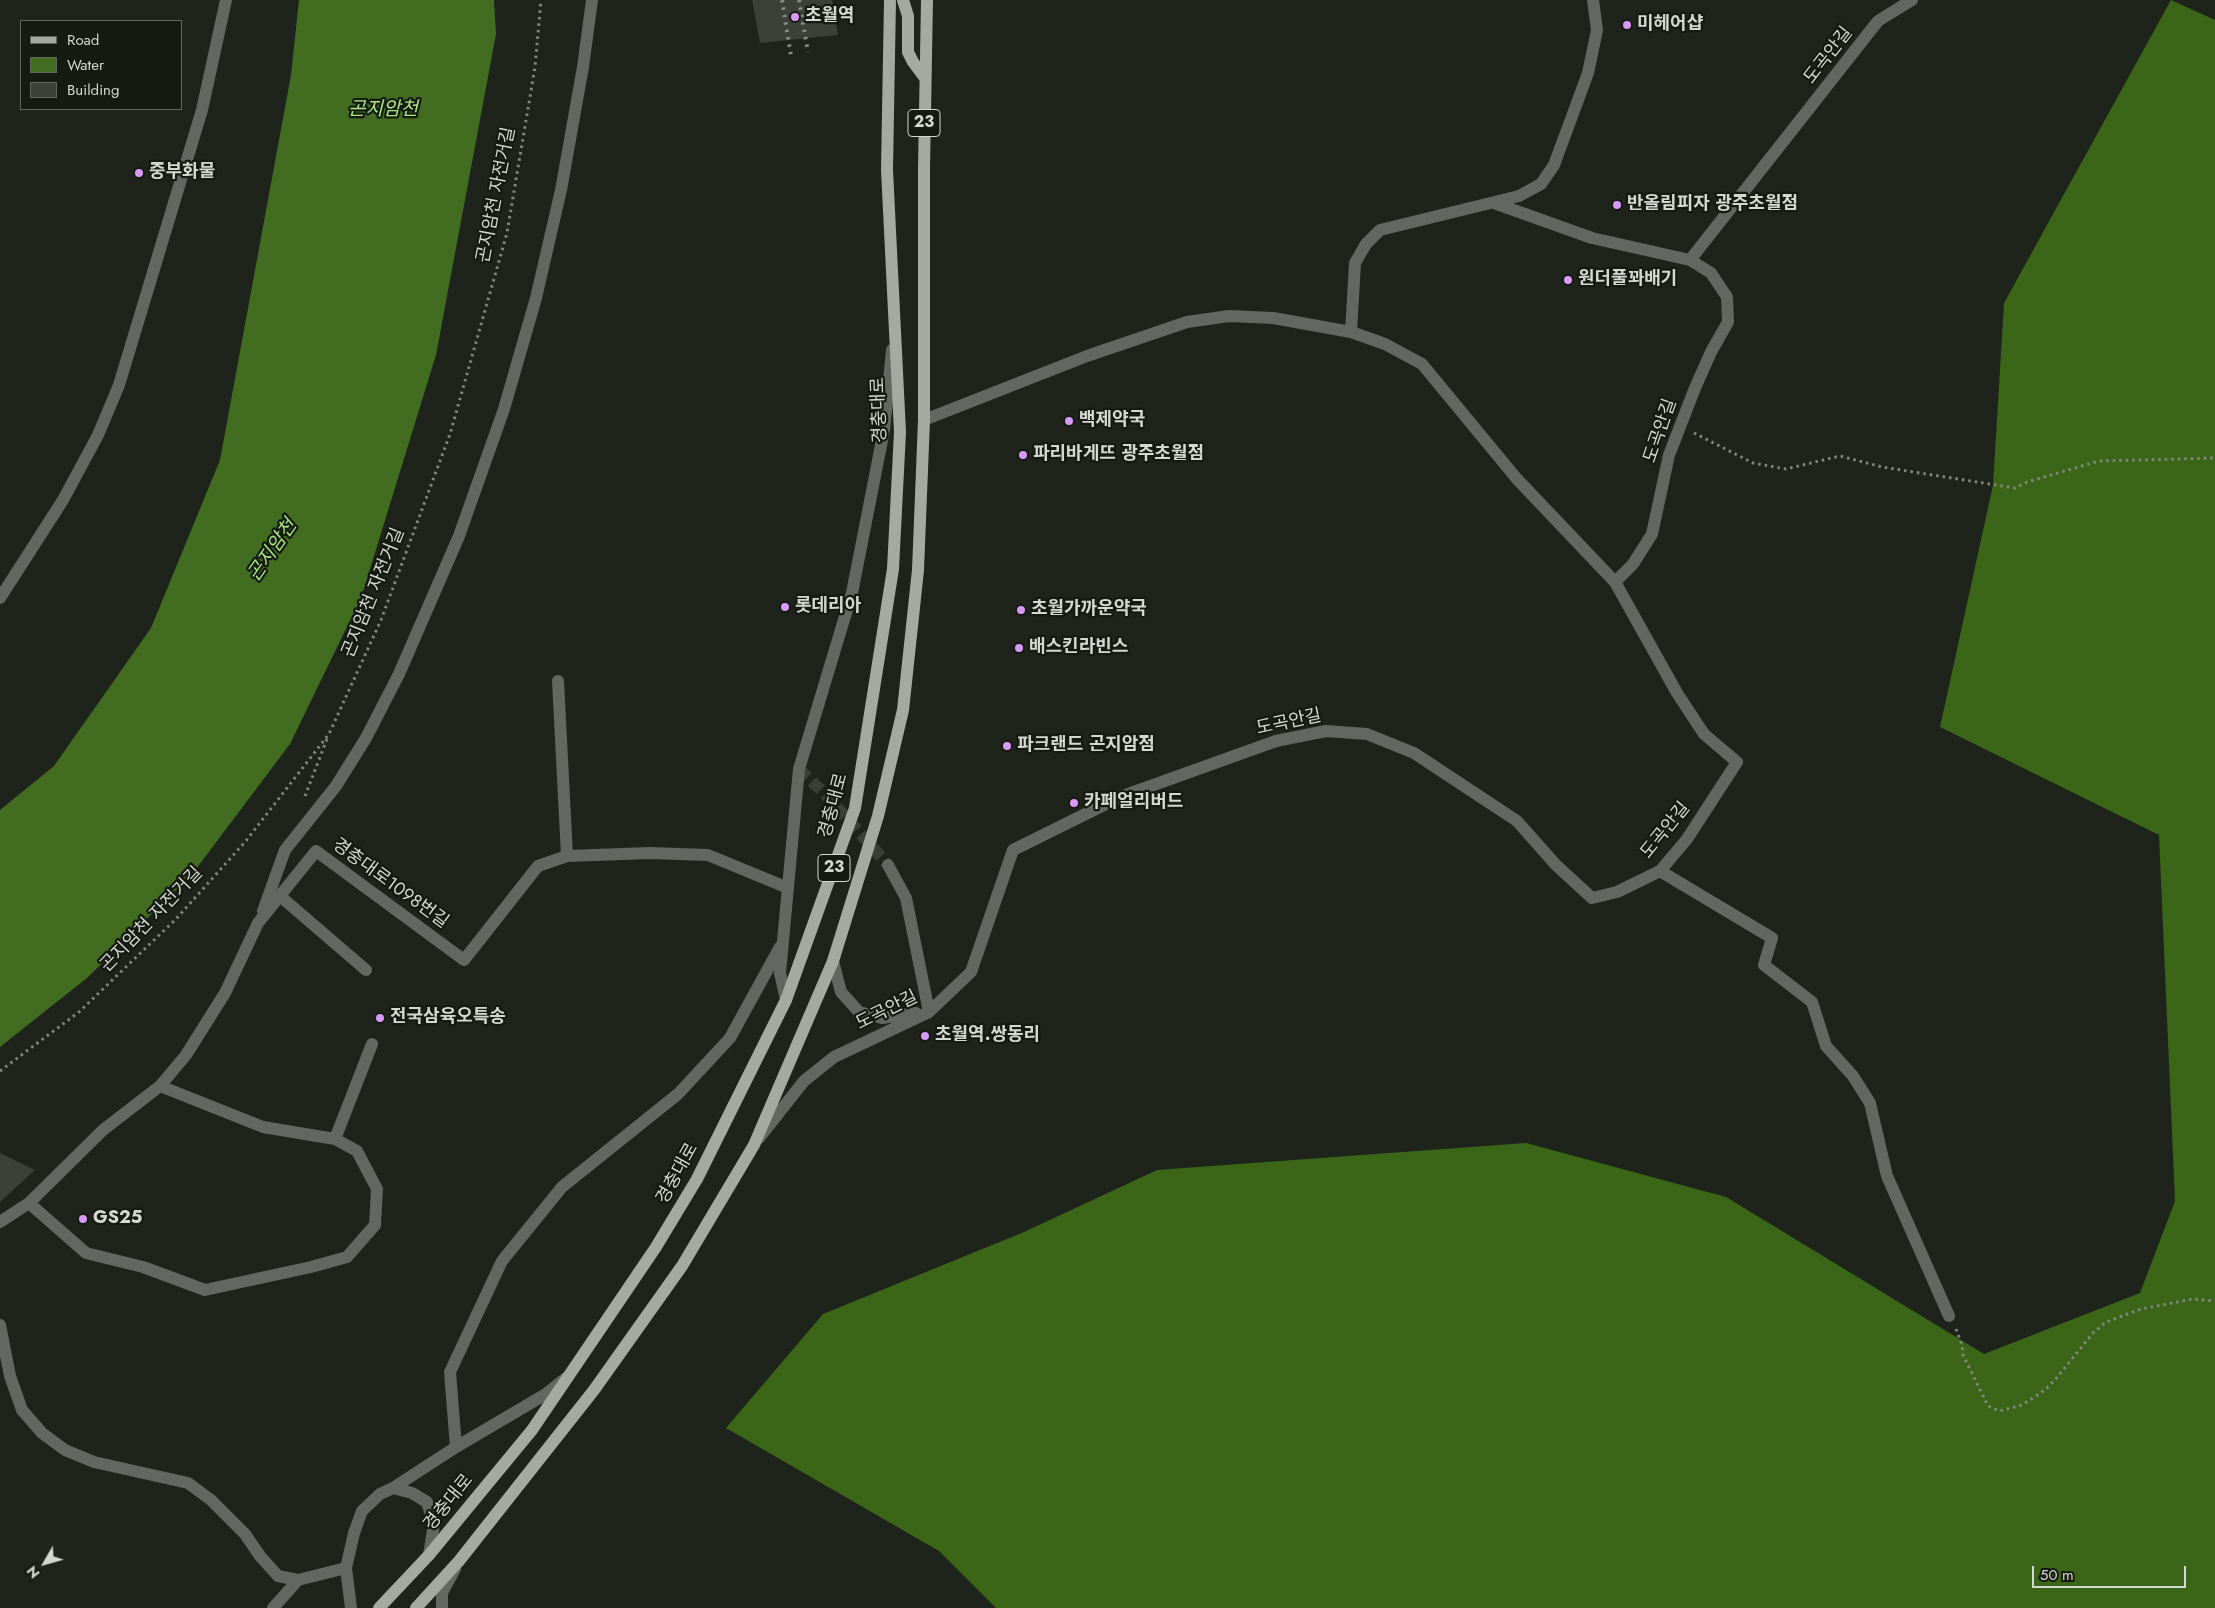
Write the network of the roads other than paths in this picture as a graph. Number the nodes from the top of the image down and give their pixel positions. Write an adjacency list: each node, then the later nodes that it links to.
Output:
1 (226, 0): 15 (street)
2 (592, 0): 22 (street)
3 (890, 0): 11 (main road, 경충대로 / 23)
4 (904, 0): 8 (main road)
5 (927, 0): 8 (main road, 23)
6 (1593, 0): 9 (street)
7 (1912, 0): 10 (street, 도곡안길)
8 (925, 78): 13 (main road, 23)
9 (1494, 203): 10 (street); 12 (street)
10 (1690, 260): 14 (street, 도곡안길)
11 (894, 327): 20 (street); 26 (main road, 경충대로 / 23)
12 (1352, 332): 13 (street); 14 (street)
13 (924, 420): 24 (main road, 23)
14 (1615, 582): 19 (street, 도곡안길)
15 (0, 598)
16 (558, 681): 17 (street)
17 (567, 856): 20 (street, 경충대로1098번길); 21 (street, 경충대로1098번길)
18 (888, 865): 27 (street)
19 (1660, 871): 27 (street, 도곡안길); 34 (street)
20 (788, 888): 23 (street)
21 (280, 896): 22 (street, 경충대로1098번길); 25 (street)
22 (258, 923): 29 (street, 경충대로1098번길)
23 (782, 943): 26 (street); 37 (street)
24 (833, 961): 27 (street); 31 (main road, 23)
25 (366, 970)
26 (786, 1000): 36 (main road, 경충대로 / 23)
27 (929, 1012): 31 (street, 도곡안길)
28 (372, 1044): 30 (street)
29 (160, 1086): 30 (street); 32 (street, 경충대로1098번길)
30 (335, 1139): 32 (street)
31 (754, 1145): 40 (main road, 23)
32 (29, 1203): 33 (street, 경충대로1098번길)
33 (0, 1222)
34 (1949, 1316)
35 (0, 1326): 42 (street)
36 (572, 1373): 37 (street); 39 (main road, 경충대로 / 23)
37 (456, 1447): 38 (street)
38 (393, 1488): 39 (street); 41 (street)
39 (429, 1555): 45 (main road, 경충대로 / 23)
40 (459, 1561): 46 (main road, 23); 47 (street)
41 (346, 1568): 42 (street); 44 (street)
42 (298, 1580): 43 (street)
43 (273, 1608)
44 (351, 1608)
45 (379, 1608)
46 (416, 1608)
47 (442, 1608)

